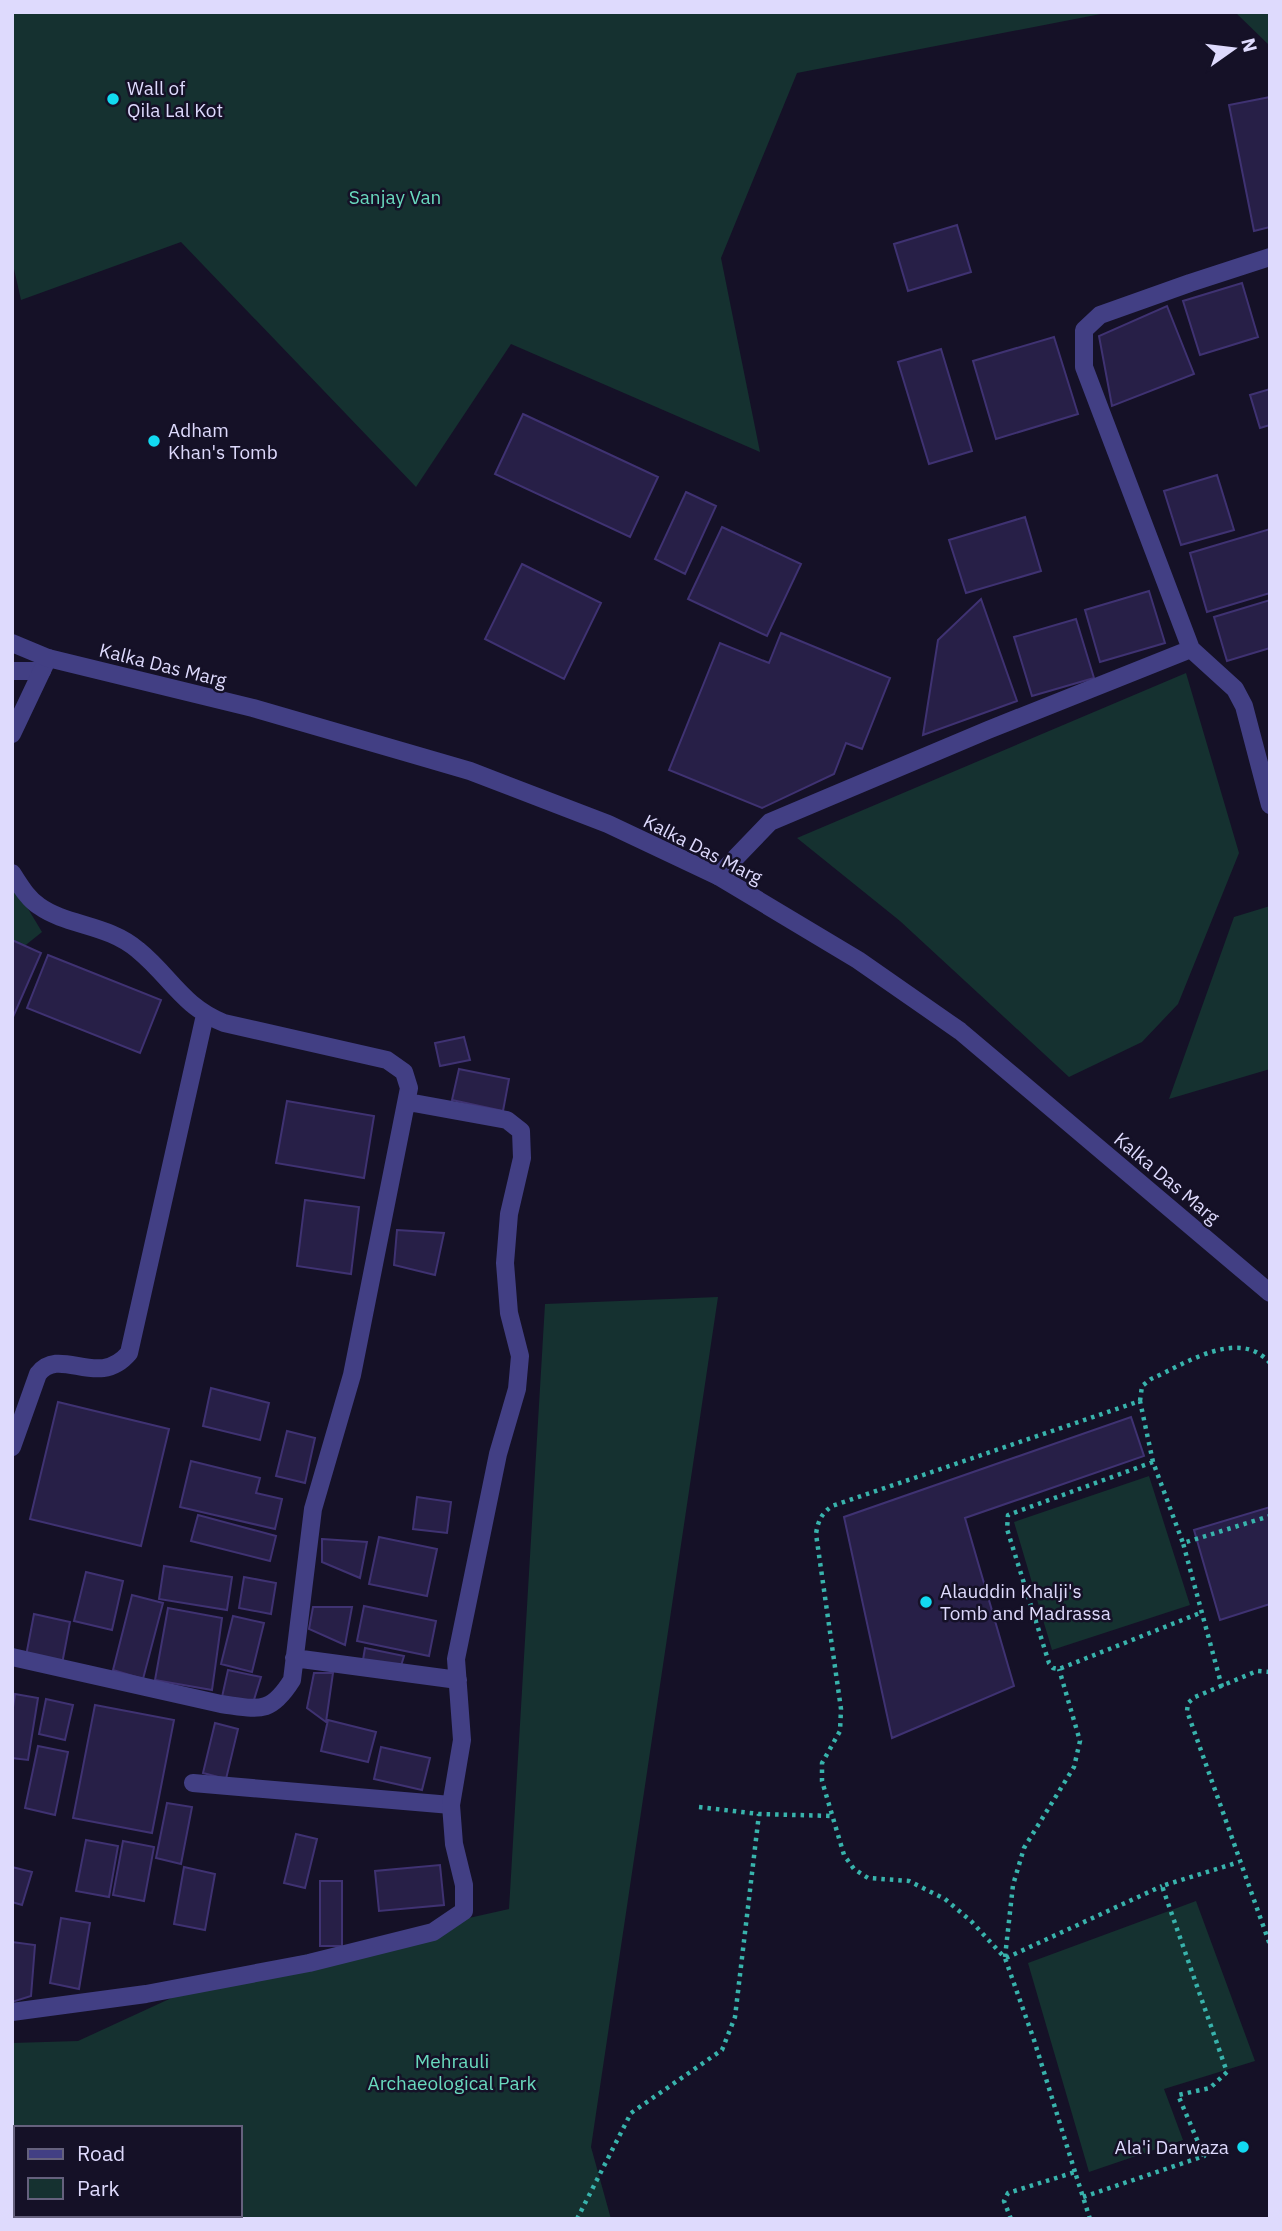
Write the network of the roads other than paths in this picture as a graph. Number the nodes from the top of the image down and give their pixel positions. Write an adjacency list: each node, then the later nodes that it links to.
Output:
1 (1270, 257): 3 (street)
2 (12, 643): 4 (street, Kalka Das Marg)
3 (1191, 649): 7 (street); 9 (street)
4 (45, 664): 5 (street); 6 (street); 9 (street, Kalka Das Marg)
5 (12, 671)
6 (12, 734)
7 (1270, 805)
8 (12, 873): 10 (street)
9 (718, 876): 12 (street, Kalka Das Marg)
10 (205, 1015): 11 (street); 13 (street)
11 (408, 1102): 15 (street); 16 (street)
12 (1270, 1293)
13 (12, 1447)
14 (12, 1657): 15 (street)
15 (294, 1658): 16 (street)
16 (458, 1680): 18 (street)
17 (193, 1783): 18 (street)
18 (452, 1805): 19 (street)
19 (12, 2012)

